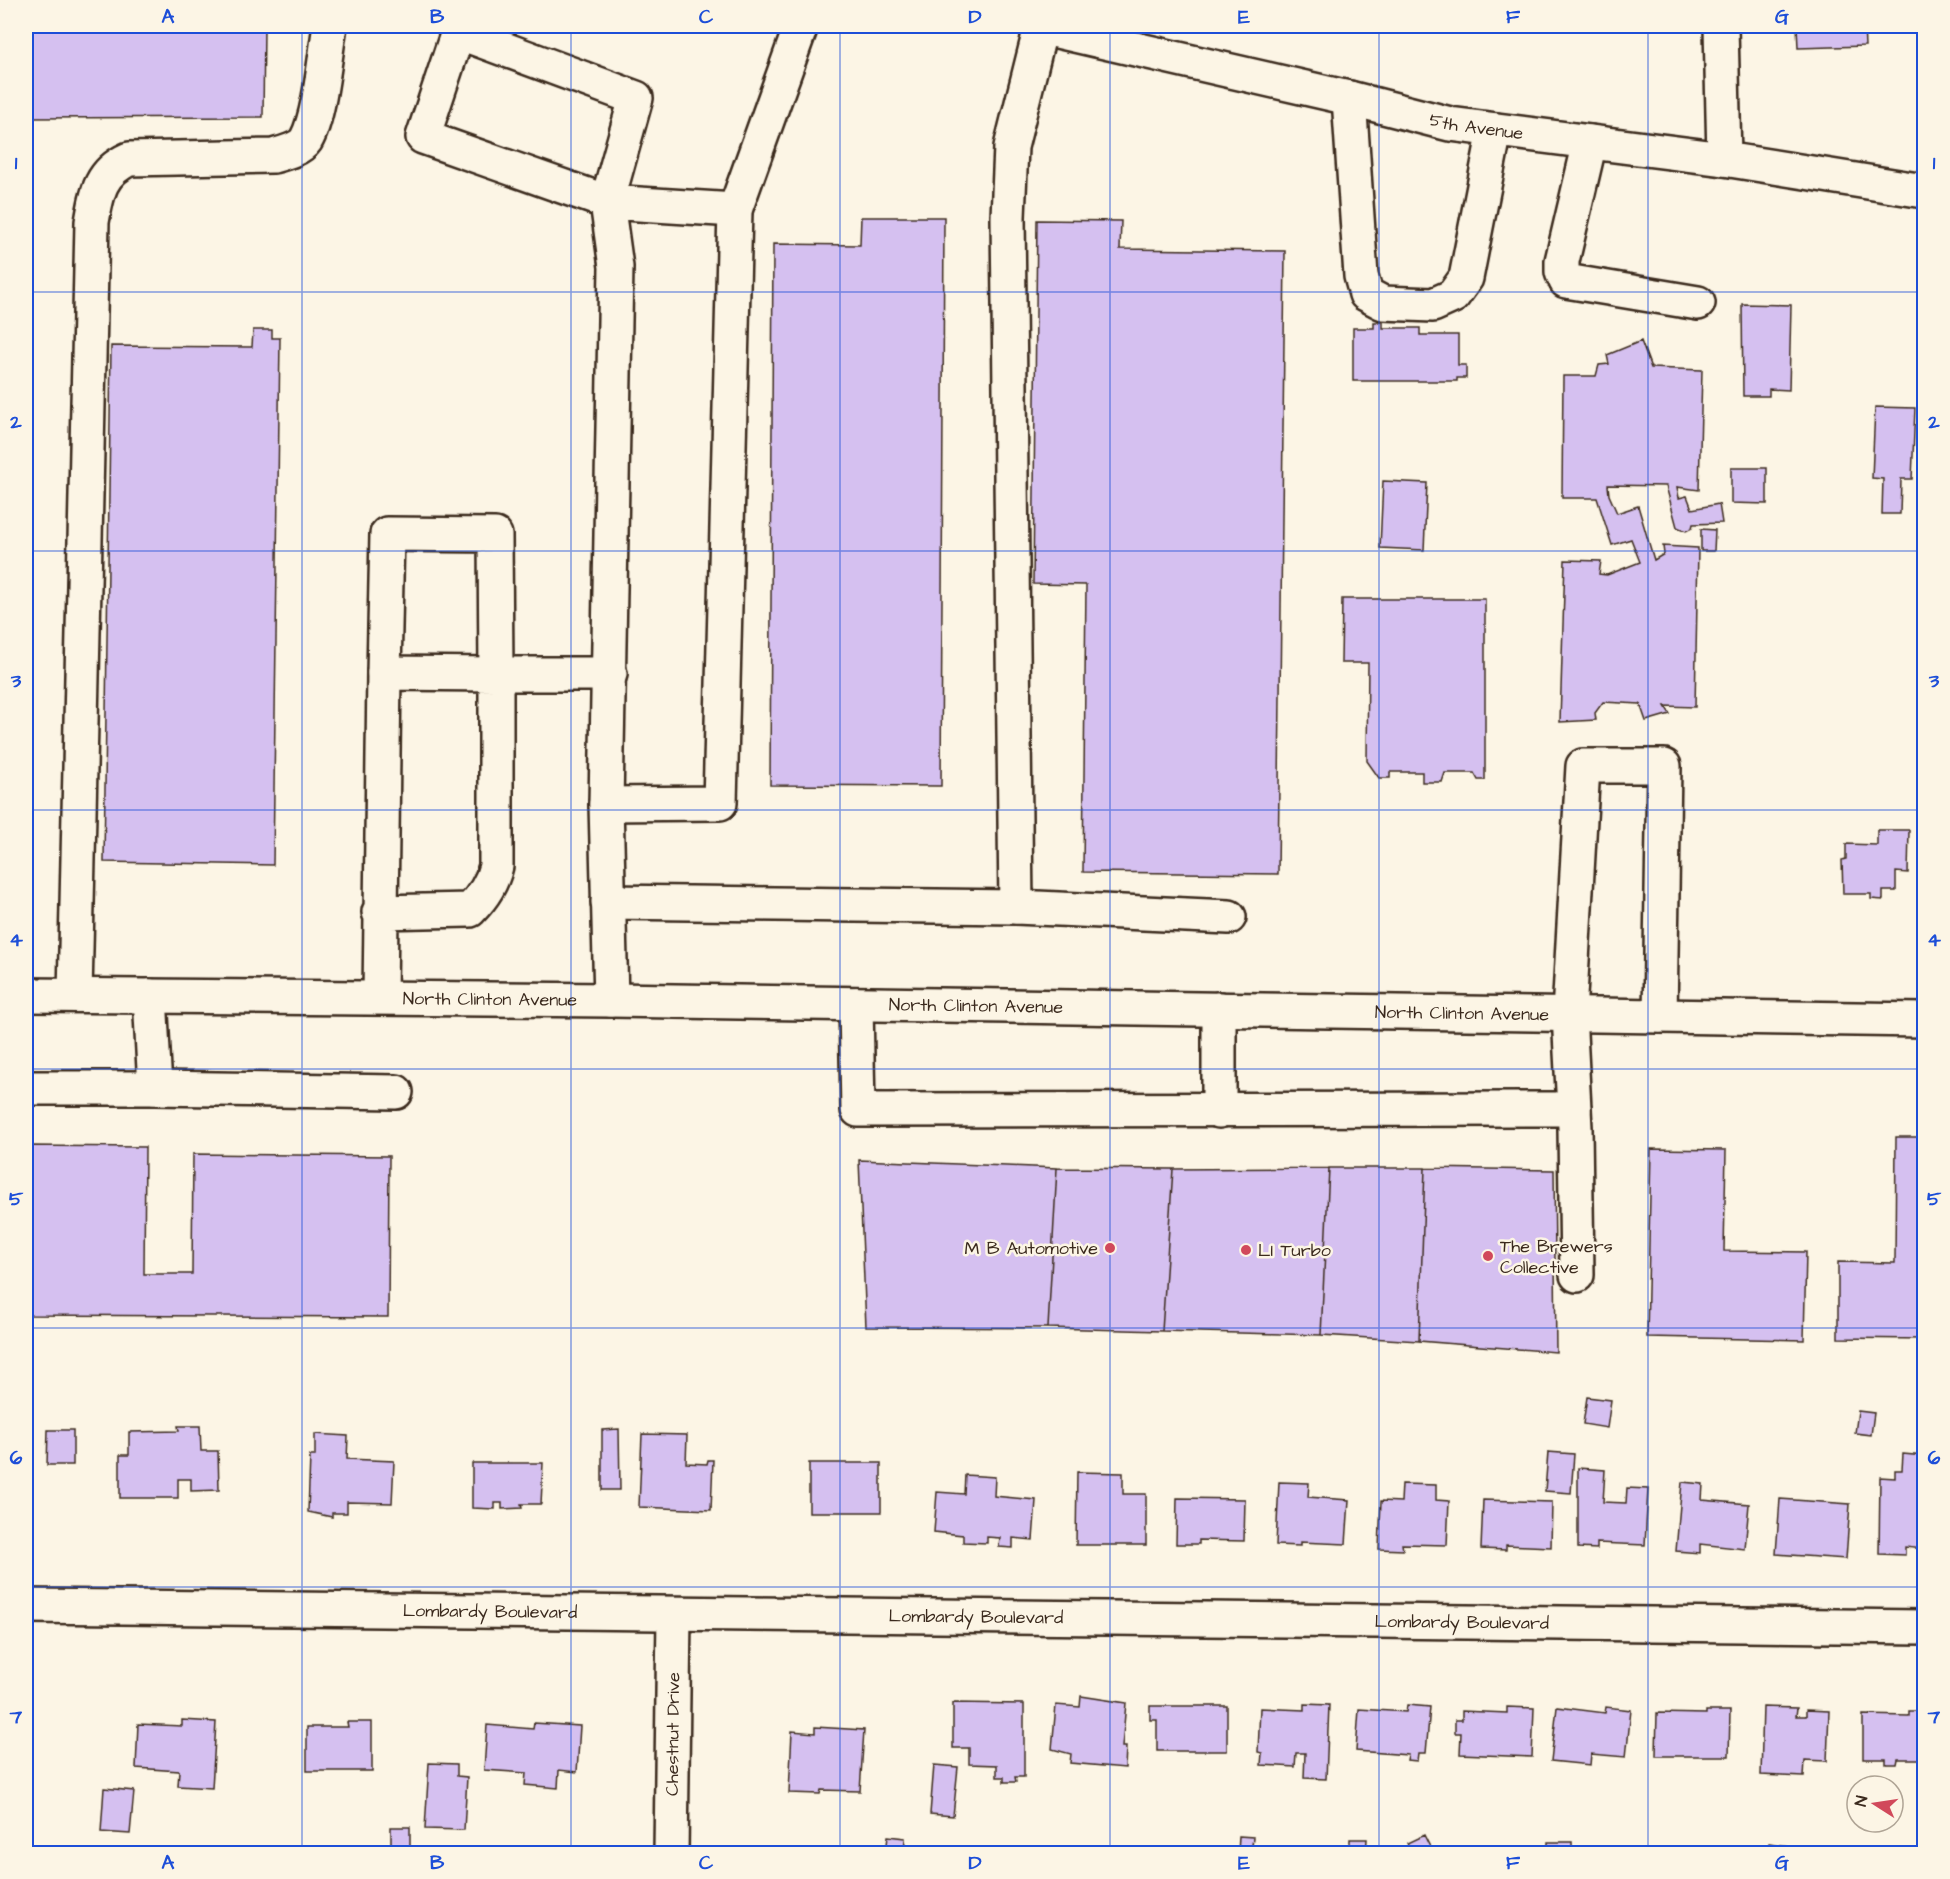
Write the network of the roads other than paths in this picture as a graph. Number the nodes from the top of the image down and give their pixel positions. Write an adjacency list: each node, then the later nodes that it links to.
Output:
1 (330, 26): 22 (street)
2 (801, 26): 11 (street)
3 (1038, 26): 5 (street, 5th Avenue); 18 (street)
4 (1721, 26): 8 (street)
5 (1349, 98): 6 (street, 5th Avenue); 6 (street)
6 (1495, 130): 7 (street, 5th Avenue)
7 (1590, 142): 8 (street, 5th Avenue); 12 (street)
8 (1724, 159): 9 (street, 5th Avenue)
9 (1924, 190)
10 (607, 202): 10 (street); 11 (street); 15 (street)
11 (735, 210): 16 (street)
12 (1698, 303)
13 (384, 673): 14 (street); 14 (street); 19 (street)
14 (496, 674): 15 (street); 19 (street)
15 (610, 675): 16 (street)
16 (606, 804): 17 (street)
17 (608, 902): 18 (street); 25 (street)
18 (1017, 907): 20 (street)
19 (379, 912): 24 (street)
20 (1230, 917)
21 (26, 995): 22 (street, North Clinton Avenue)
22 (75, 996): 23 (street, North Clinton Avenue)
23 (150, 996): 24 (street, North Clinton Avenue); 32 (street)
24 (380, 997): 25 (street, North Clinton Avenue)
25 (611, 1000): 26 (street, North Clinton Avenue)
26 (856, 1004): 27 (street, North Clinton Avenue); 35 (street)
27 (1219, 1009): 28 (street, North Clinton Avenue); 35 (street)
28 (1569, 1014): 29 (street, North Clinton Avenue); 29 (street); 34 (street)
29 (1660, 1016): 30 (street, North Clinton Avenue)
30 (1924, 1020)
31 (26, 1088): 32 (street)
32 (155, 1088): 33 (street)
33 (396, 1092)
34 (1574, 1109): 35 (street); 36 (street)
35 (1219, 1111)
36 (1577, 1275)
37 (26, 1606): 38 (street, Lombardy Boulevard)
38 (674, 1614): 39 (street, Lombardy Boulevard); 40 (street, Chestnut Drive)
39 (1924, 1627)
40 (671, 1854)

